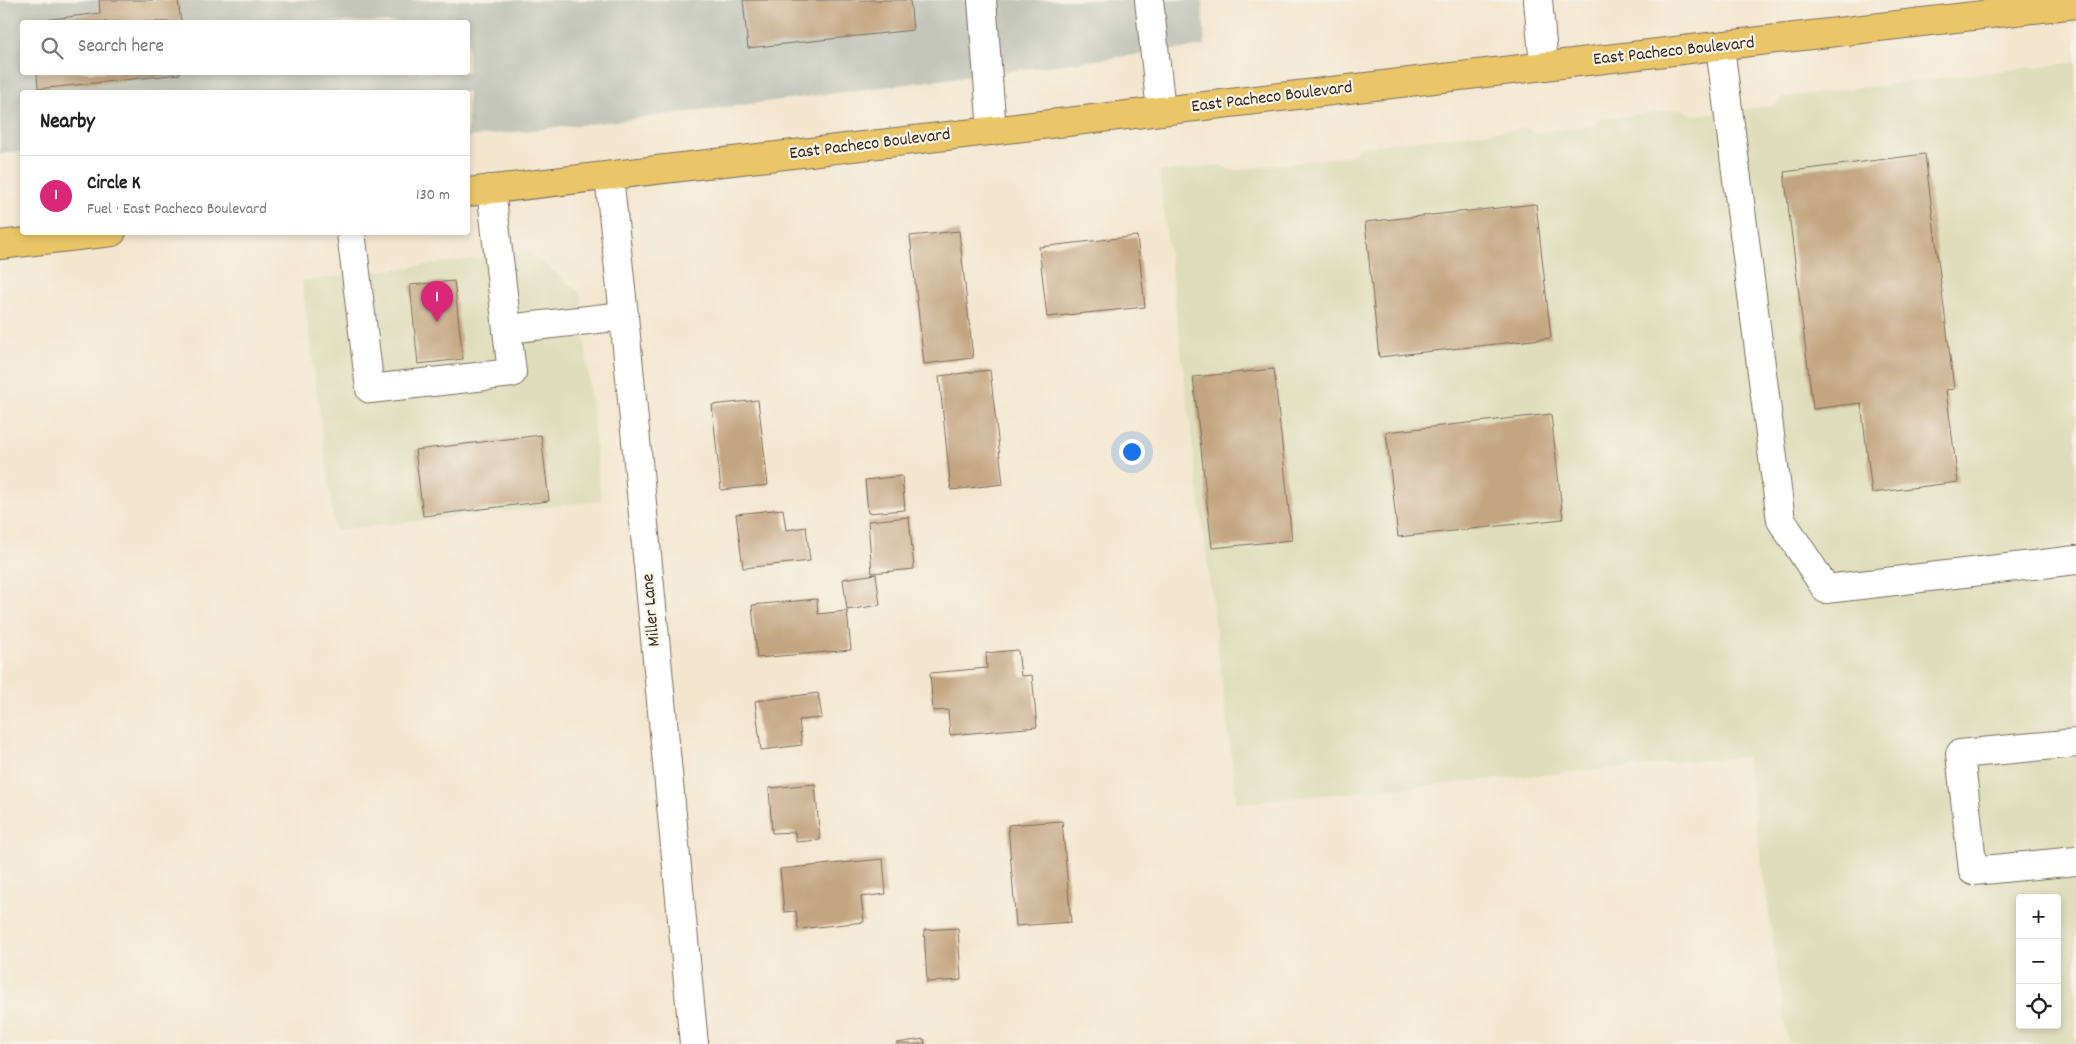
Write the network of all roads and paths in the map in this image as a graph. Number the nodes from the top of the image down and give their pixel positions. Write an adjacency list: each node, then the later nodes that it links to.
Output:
1 (982, 0): 8 (street)
2 (1149, 0): 7 (street)
3 (1538, 0): 6 (street)
4 (2076, 4): 5 (highway, East Pacheco Boulevard)
5 (1720, 47): 6 (highway, East Pacheco Boulevard); 16 (street)
6 (1544, 66): 7 (highway, East Pacheco Boulevard)
7 (1161, 111): 8 (highway, East Pacheco Boulevard)
8 (992, 131): 9 (highway, East Pacheco Boulevard)
9 (609, 176): 10 (highway, East Pacheco Boulevard); 14 (street, Miller Lane)
10 (479, 191): 15 (street)
11 (86, 235): 13 (highway)
12 (352, 235): 15 (street)
13 (0, 245)
14 (624, 316): 15 (street); 19 (street, Miller Lane)
15 (507, 330)
16 (2076, 560)
17 (2076, 742): 18 (street)
18 (2076, 861)
19 (694, 1044)

